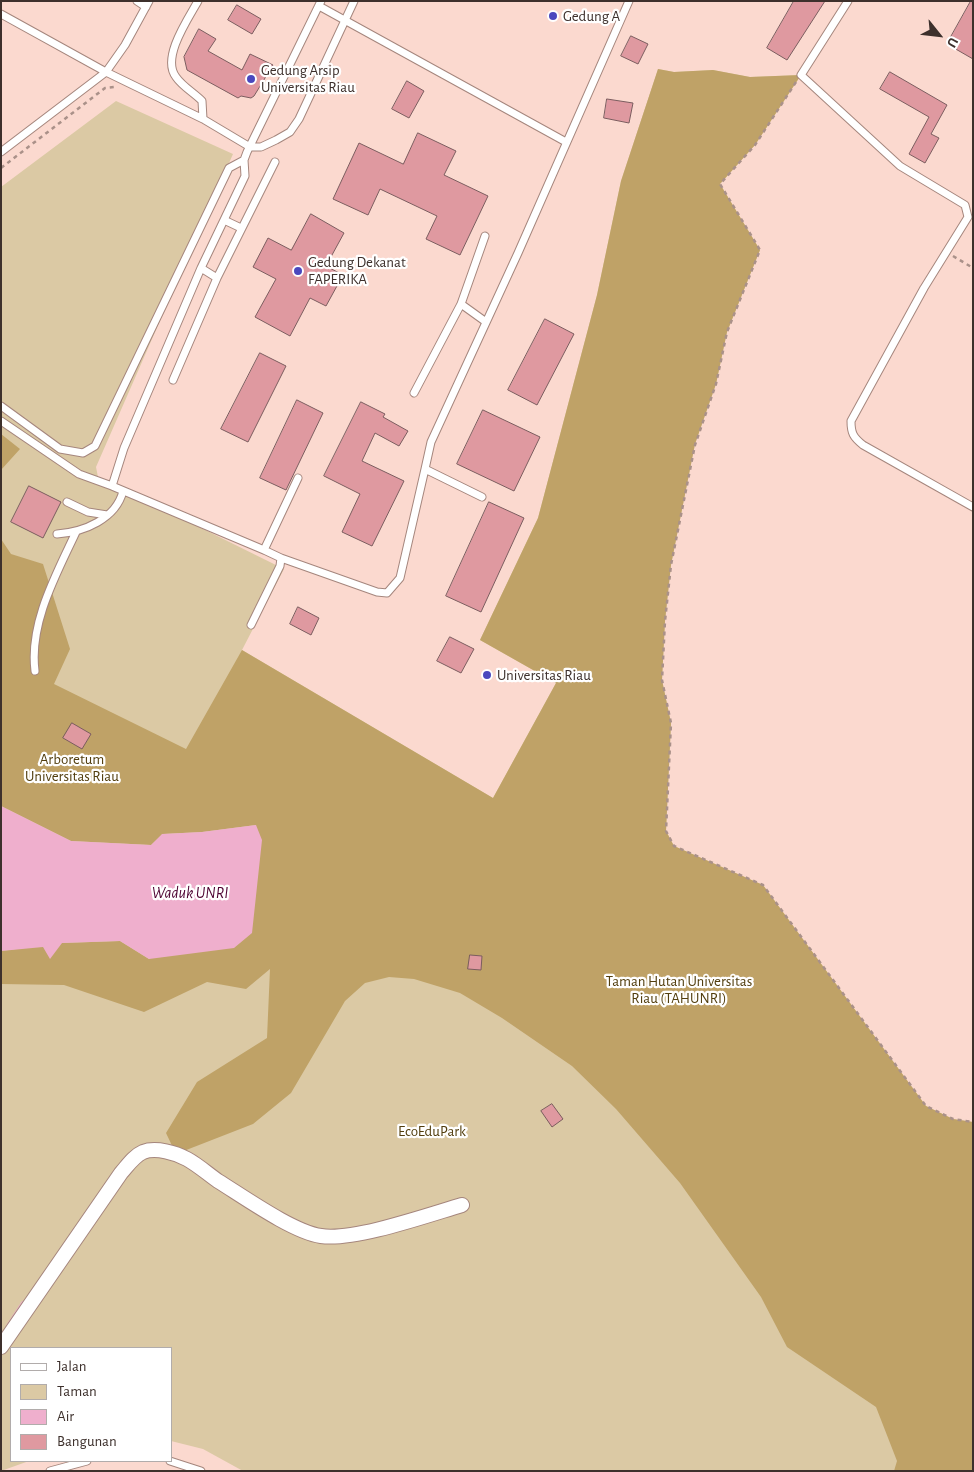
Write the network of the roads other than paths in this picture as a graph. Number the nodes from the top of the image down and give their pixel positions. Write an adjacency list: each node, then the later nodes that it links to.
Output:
1 (137, 1): 7 (lane)
2 (198, 1): 11 (lane)
3 (354, 1): 9 (lane)
4 (628, 1): 12 (lane)
5 (848, 1): 34 (lane)
6 (320, 3): 9 (lane); 13 (lane)
7 (148, 4): 10 (lane)
8 (1, 14): 10 (lane)
9 (346, 20): 12 (lane); 13 (lane)
10 (106, 72): 11 (lane); 14 (lane)
11 (203, 119): 13 (lane)
12 (566, 142): 23 (lane)
13 (250, 147): 15 (lane)
14 (1, 152)
15 (244, 160): 17 (lane); 26 (lane)
16 (275, 162): 18 (lane)
17 (224, 220): 18 (lane); 20 (lane)
18 (241, 228): 21 (lane)
19 (485, 236): 22 (lane)
20 (201, 268): 21 (lane); 30 (lane)
21 (217, 278): 24 (lane)
22 (461, 304): 23 (lane); 25 (lane)
23 (486, 322): 28 (lane)
24 (173, 380)
25 (414, 393)
26 (1, 406)
27 (1, 422): 30 (lane)
28 (425, 469): 32 (lane); 39 (lane)
29 (298, 478): 38 (lane)
30 (112, 486): 31 (lane)
31 (123, 490): 35 (lane); 38 (lane)
32 (482, 497)
33 (67, 502): 35 (lane)
34 (973, 507)
35 (107, 515): 36 (lane)
36 (76, 532): 37 (lane); 41 (lane)
37 (57, 534)
38 (264, 550): 39 (lane)
39 (281, 558): 40 (lane)
40 (250, 625)
41 (35, 671)
42 (462, 1205): 43 (street)
43 (1, 1347)
44 (83, 1462): 46 (lane)
45 (172, 1462): 47 (lane)
46 (50, 1471)
47 (201, 1471)

